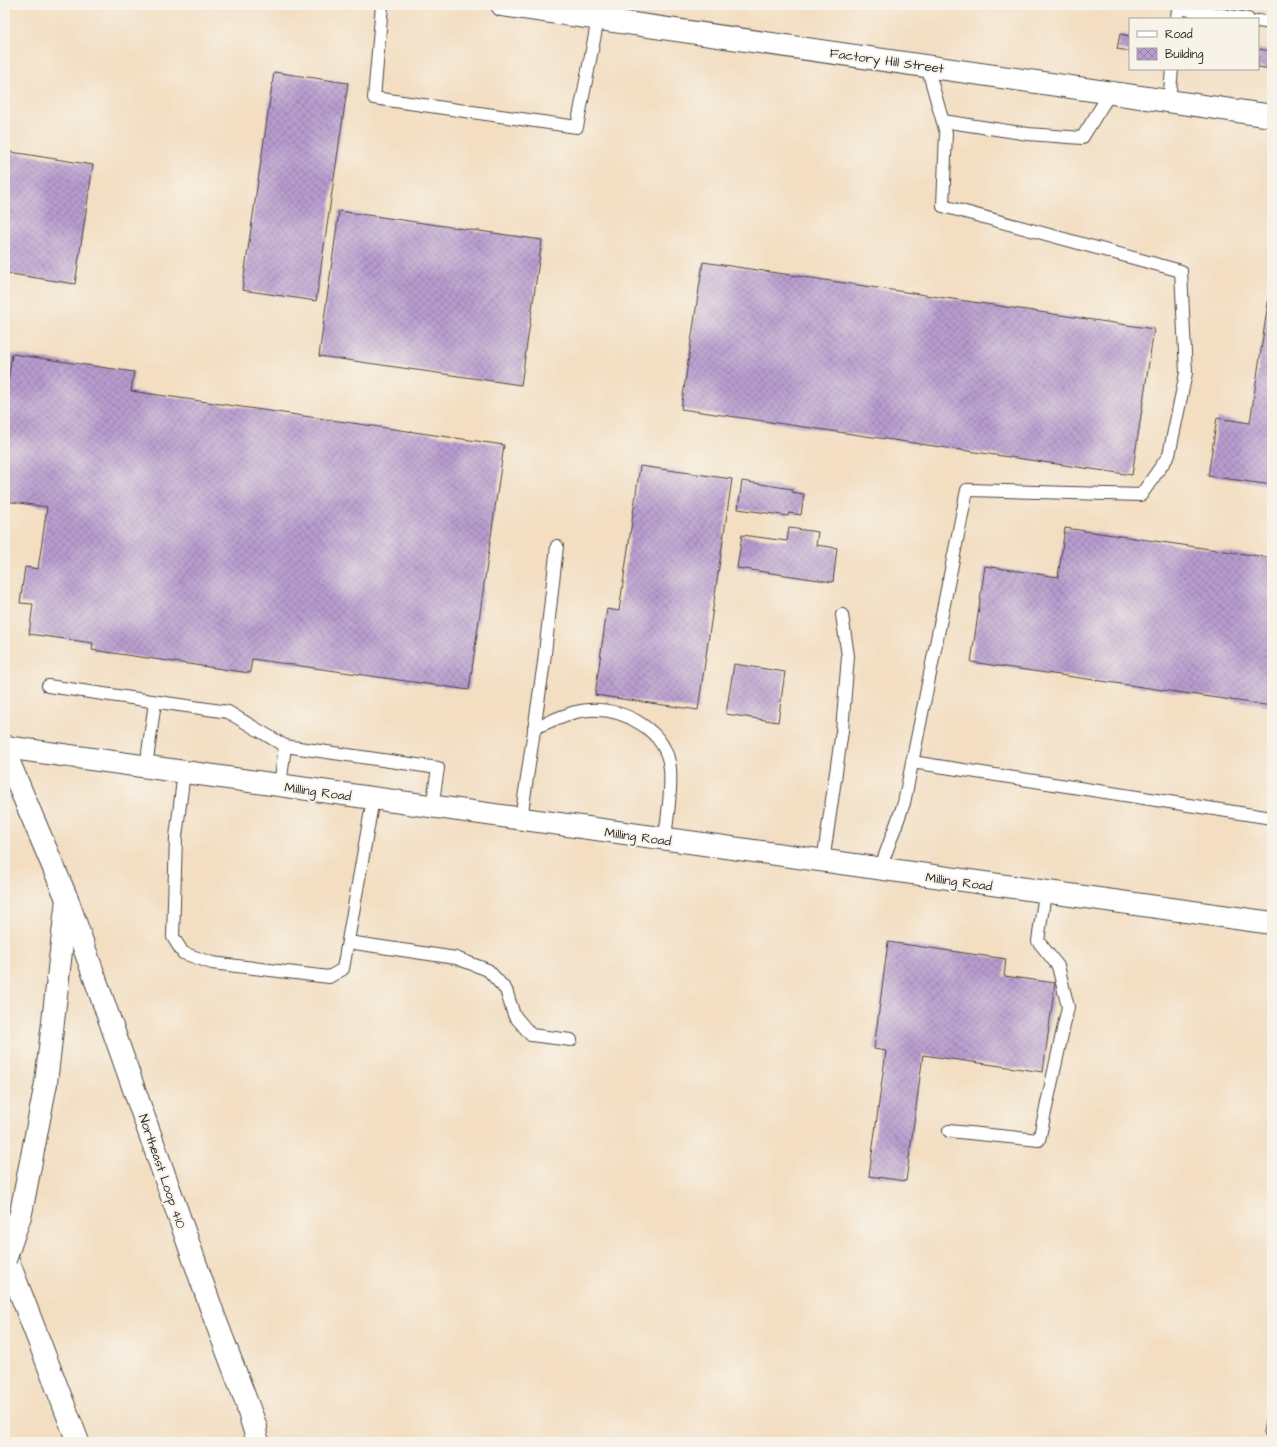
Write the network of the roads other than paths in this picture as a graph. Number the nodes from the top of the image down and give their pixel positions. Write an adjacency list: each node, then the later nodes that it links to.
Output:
1 (382, 5): 5 (lane)
2 (502, 5): 5 (main road, Factory Hill Street)
3 (1177, 18): 4 (lane)
4 (1242, 18)
5 (598, 19): 8 (main road, Factory Hill Street)
6 (1259, 21): 7 (lane)
7 (1272, 23)
8 (927, 66): 10 (main road, Factory Hill Street); 13 (lane)
9 (1172, 70): 11 (lane)
10 (1110, 93): 11 (main road, Factory Hill Street); 13 (lane)
11 (1169, 102): 12 (main road, Factory Hill Street)
12 (1272, 116)
13 (943, 121): 22 (lane)
14 (557, 546): 18 (lane)
15 (842, 615): 31 (lane)
16 (48, 686): 17 (lane)
17 (156, 702): 19 (lane); 23 (lane)
18 (534, 728): 29 (lane); 30 (lane)
19 (285, 746): 25 (lane); 27 (lane)
20 (5, 747): 23 (main road, Milling Road)
21 (5, 753): 34 (main road, Northeast Loop 410)
22 (912, 762): 28 (lane); 32 (lane)
23 (146, 767): 24 (main road, Milling Road)
24 (184, 772): 25 (main road, Milling Road); 36 (lane)
25 (280, 786): 26 (main road, Milling Road)
26 (372, 799): 27 (main road, Milling Road); 36 (lane)
27 (432, 807): 29 (main road, Milling Road)
28 (1272, 818)
29 (522, 819): 30 (main road, Milling Road)
30 (665, 839): 31 (main road, Milling Road)
31 (824, 862): 32 (main road, Milling Road)
32 (880, 870): 33 (main road, Milling Road)
33 (1045, 893): 35 (main road, Milling Road); 38 (lane)
34 (67, 899): 40 (main road, bridge); 41 (main road, Northeast Loop 410)
35 (1272, 923)
36 (348, 942): 37 (lane)
37 (571, 1040)
38 (949, 1131)
39 (5, 1253): 44 (main road)
40 (5, 1260)
41 (248, 1409): 45 (main road); 46 (main road, Northeast Loop 410)
42 (1272, 1419): 43 (lane)
43 (1272, 1434)
44 (78, 1442)
45 (258, 1442)
46 (262, 1442)

